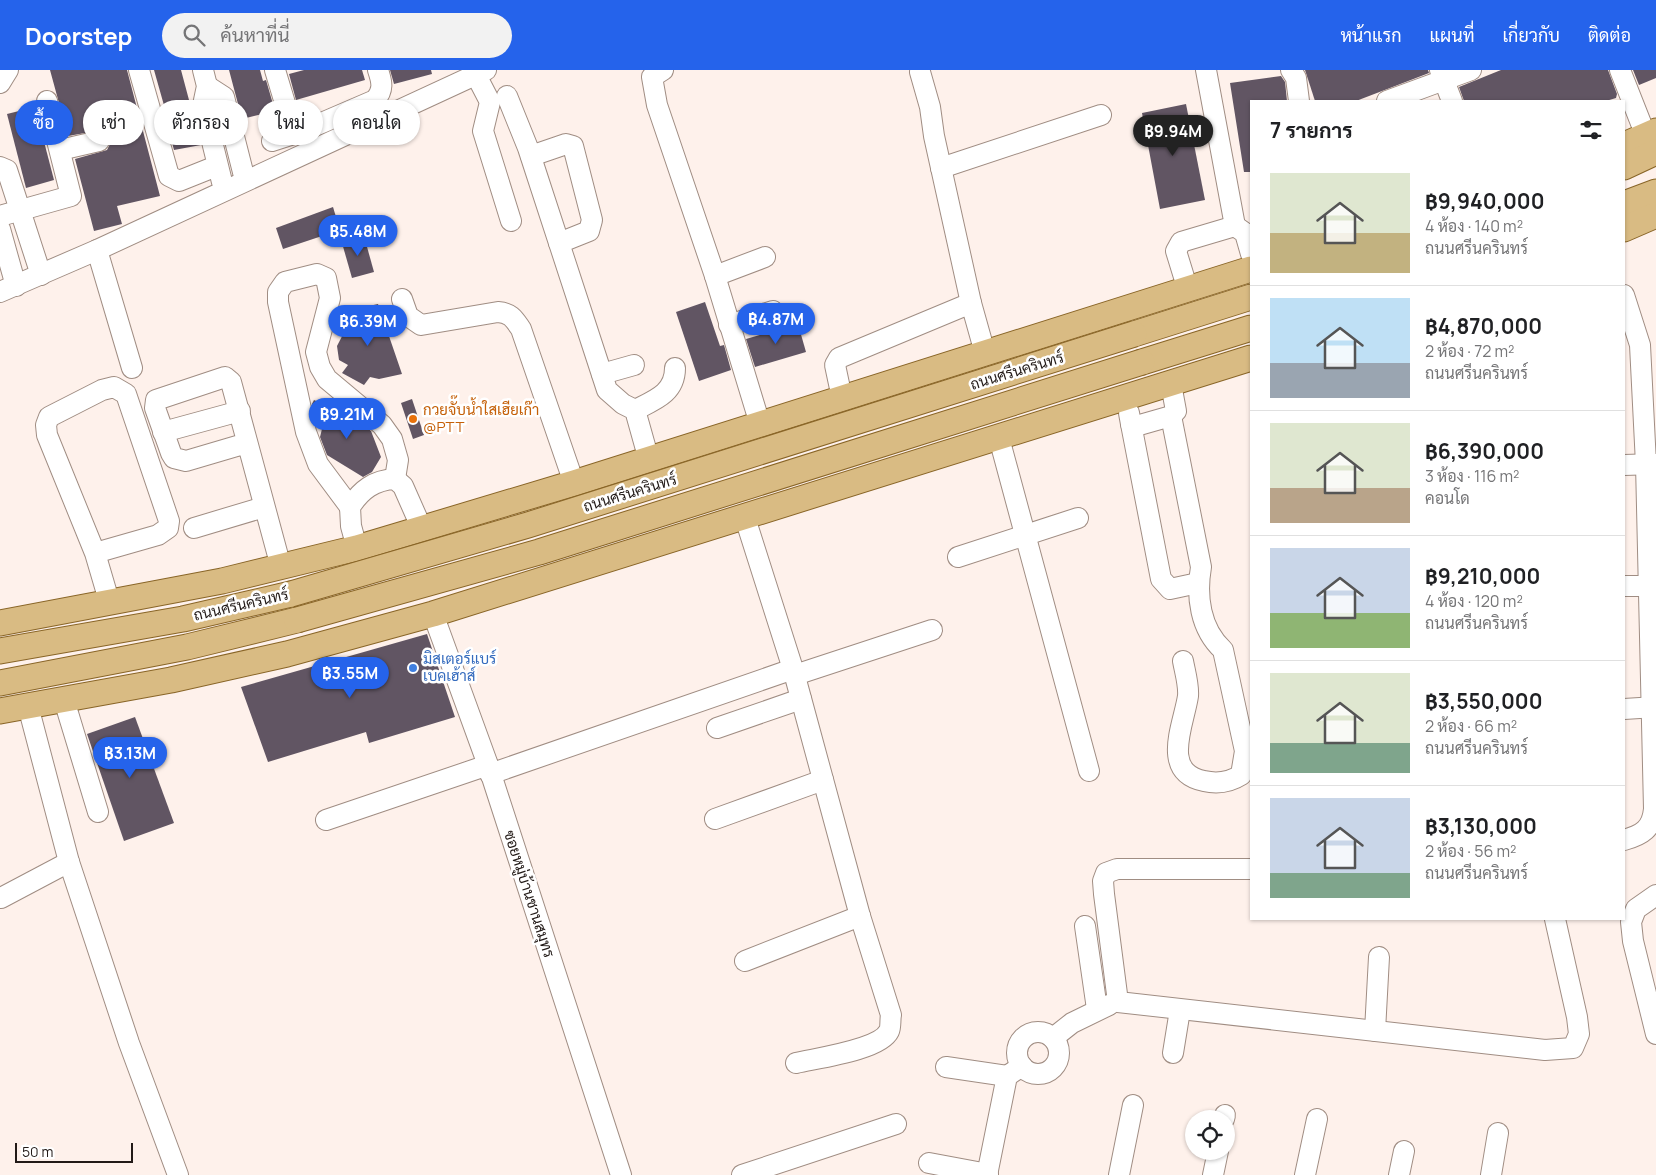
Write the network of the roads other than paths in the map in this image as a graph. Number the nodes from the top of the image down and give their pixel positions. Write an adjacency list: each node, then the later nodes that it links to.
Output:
1 (8, 70): 14 (street)
2 (140, 70): 30 (street)
3 (275, 70): 16 (street)
4 (378, 70): 21 (street)
5 (1206, 70): 39 (street)
6 (1291, 70): 17 (street)
7 (1471, 70): 12 (street)
8 (1620, 70): 22 (street)
9 (481, 72): 31 (street); 38 (street)
10 (654, 72): 48 (street)
11 (920, 72): 29 (street)
12 (1442, 75): 18 (street); 19 (street)
13 (205, 78): 31 (street); 32 (street)
14 (0, 84)
15 (507, 96): 26 (street)
16 (284, 100)
17 (1299, 100)
18 (1389, 100)
19 (1452, 100)
20 (1101, 115): 29 (street)
21 (323, 121)
22 (1645, 141): 27 (main road)
23 (59, 145): 25 (street)
24 (83, 145): 25 (street)
25 (60, 150): 35 (street)
26 (531, 156): 42 (street); 42 (street)
27 (1625, 166)
28 (0, 167): 35 (street)
29 (941, 168): 54 (street)
30 (209, 169)
31 (246, 180): 32 (street)
32 (224, 190): 43 (street)
33 (1656, 192): 34 (main road)
34 (1625, 204)
35 (19, 210): 37 (street); 47 (street)
36 (1656, 215): 41 (main road)
37 (0, 216)
38 (511, 221)
39 (1235, 226): 44 (street); 50 (street)
40 (0, 229): 49 (street)
41 (1625, 229)
42 (559, 243): 65 (street)
43 (98, 250): 47 (street); 63 (street)
44 (1250, 250)
45 (765, 257): 48 (street)
46 (1250, 269): 50 (main road, ถนนศรีนครินทร์)
47 (41, 275): 49 (street)
48 (715, 276): 56 (street)
49 (8, 289)
50 (1188, 290): 58 (main road, ถนนศรีนครินทร์)
51 (1250, 297): 104 (main road, ถนนศรีนครินทร์, bridge)
52 (1625, 298): 79 (street)
53 (402, 299): 83 (street)
54 (971, 303): 58 (street); 67 (street)
55 (773, 311): 56 (street)
56 (729, 325): 73 (street)
57 (1250, 328): 107 (main road, ถนนศรีนครินทร์, bridge)
58 (985, 353): 67 (main road, ถนนศรีนครินทร์)
59 (1250, 358): 66 (main road)
60 (318, 359): 62 (street); 62 (street); 82 (street)
61 (634, 365): 65 (street)
62 (291, 367): 86 (street)
63 (132, 368)
64 (675, 368): 70 (street)
65 (602, 374): 70 (street)
66 (1171, 384): 68 (main road); 72 (street)
67 (842, 398): 69 (main road, ถนนศรีนครินทร์)
68 (1126, 398): 74 (street); 76 (main road)
69 (818, 406): 73 (main road, ถนนศรีนครินทร์); 84 (main road)
70 (635, 410): 78 (street)
71 (240, 411): 75 (street); 75 (street); 77 (street)
72 (1171, 416): 74 (street); 97 (street)
73 (760, 424): 78 (main road, ถนนศรีนครินทร์)
74 (1131, 424): 97 (street)
75 (163, 432): 77 (street)
76 (998, 438): 84 (main road); 91 (street)
77 (247, 443): 85 (street)
78 (649, 460): 81 (main road, ถนนศรีนครินทร์)
79 (1651, 464): 80 (street); 99 (street)
80 (1625, 465)
81 (610, 472): 83 (main road, ถนนศรีนครินทร์); 93 (main road)
82 (395, 479): 86 (street); 90 (street)
83 (574, 483): 90 (main road, ถนนศรีนครินทร์)
84 (845, 486): 87 (main road)
85 (264, 507): 89 (street); 96 (street)
86 (350, 507): 92 (street)
87 (746, 518): 93 (main road); 106 (street)
88 (1078, 518): 91 (street)
89 (194, 528)
90 (422, 529): 92 (main road, ถนนศรีนครินทร์)
91 (1025, 534): 95 (street); 116 (street)
92 (357, 548): 96 (main road, ถนนศรีนครินทร์)
93 (637, 551): 101 (main road)
94 (95, 554): 94 (street); 100 (street)
95 (958, 557)
96 (281, 567): 100 (main road, ถนนศรีนครินทร์)
97 (1198, 583): 105 (street)
98 (1625, 586): 99 (street)
99 (1652, 586): 111 (street)
100 (110, 604): 102 (main road, ถนนศรีนครินทร์)
101 (433, 614): 109 (main road); 115 (street, ซอยหมู่บ้านชานสมุทร)
102 (0, 623)
103 (932, 630): 106 (street)
104 (0, 651)
105 (1183, 662)
106 (794, 672): 108 (street); 115 (street)
107 (0, 682)
108 (801, 699): 114 (street); 117 (street)
109 (64, 700): 110 (main road); 118 (street)
110 (28, 706): 113 (main road); 122 (street)
111 (1654, 707): 112 (street); 121 (street)
112 (1625, 709)
113 (0, 711)
114 (717, 728)
115 (489, 769): 120 (street); 150 (street, ซอยหมู่บ้านชานสมุทร)
116 (1089, 771)
117 (823, 780): 119 (street); 126 (street)
118 (98, 812)
119 (715, 819)
120 (326, 820)
121 (1625, 840)
122 (69, 862): 125 (street); 149 (street)
123 (1250, 869): 131 (street)
124 (1656, 895): 135 (street)
125 (1, 898)
126 (860, 916): 130 (street); 138 (street)
127 (1555, 920): 134 (street)
128 (1085, 926): 132 (street)
129 (1379, 957): 134 (street)
130 (745, 961)
131 (1118, 1002): 132 (street); 133 (street)
132 (1098, 1009): 136 (street)
133 (1180, 1010): 134 (street); 137 (street)
134 (1375, 1031)
135 (1656, 1034)
136 (1053, 1038): 140 (street); 140 (street)
137 (1173, 1053)
138 (796, 1062)
139 (946, 1067): 140 (street)
140 (1014, 1071): 148 (street)
141 (1133, 1105): 152 (street)
142 (1317, 1119): 154 (street)
143 (896, 1124): 151 (street)
144 (1498, 1133): 156 (street)
145 (1404, 1151): 155 (street)
146 (1216, 1160): 153 (street)
147 (929, 1163): 148 (street)
148 (988, 1174)
149 (178, 1175)
150 (621, 1175)
151 (742, 1175)
152 (1119, 1175)
153 (1213, 1175)
154 (1305, 1175)
155 (1399, 1175)
156 (1491, 1175)

